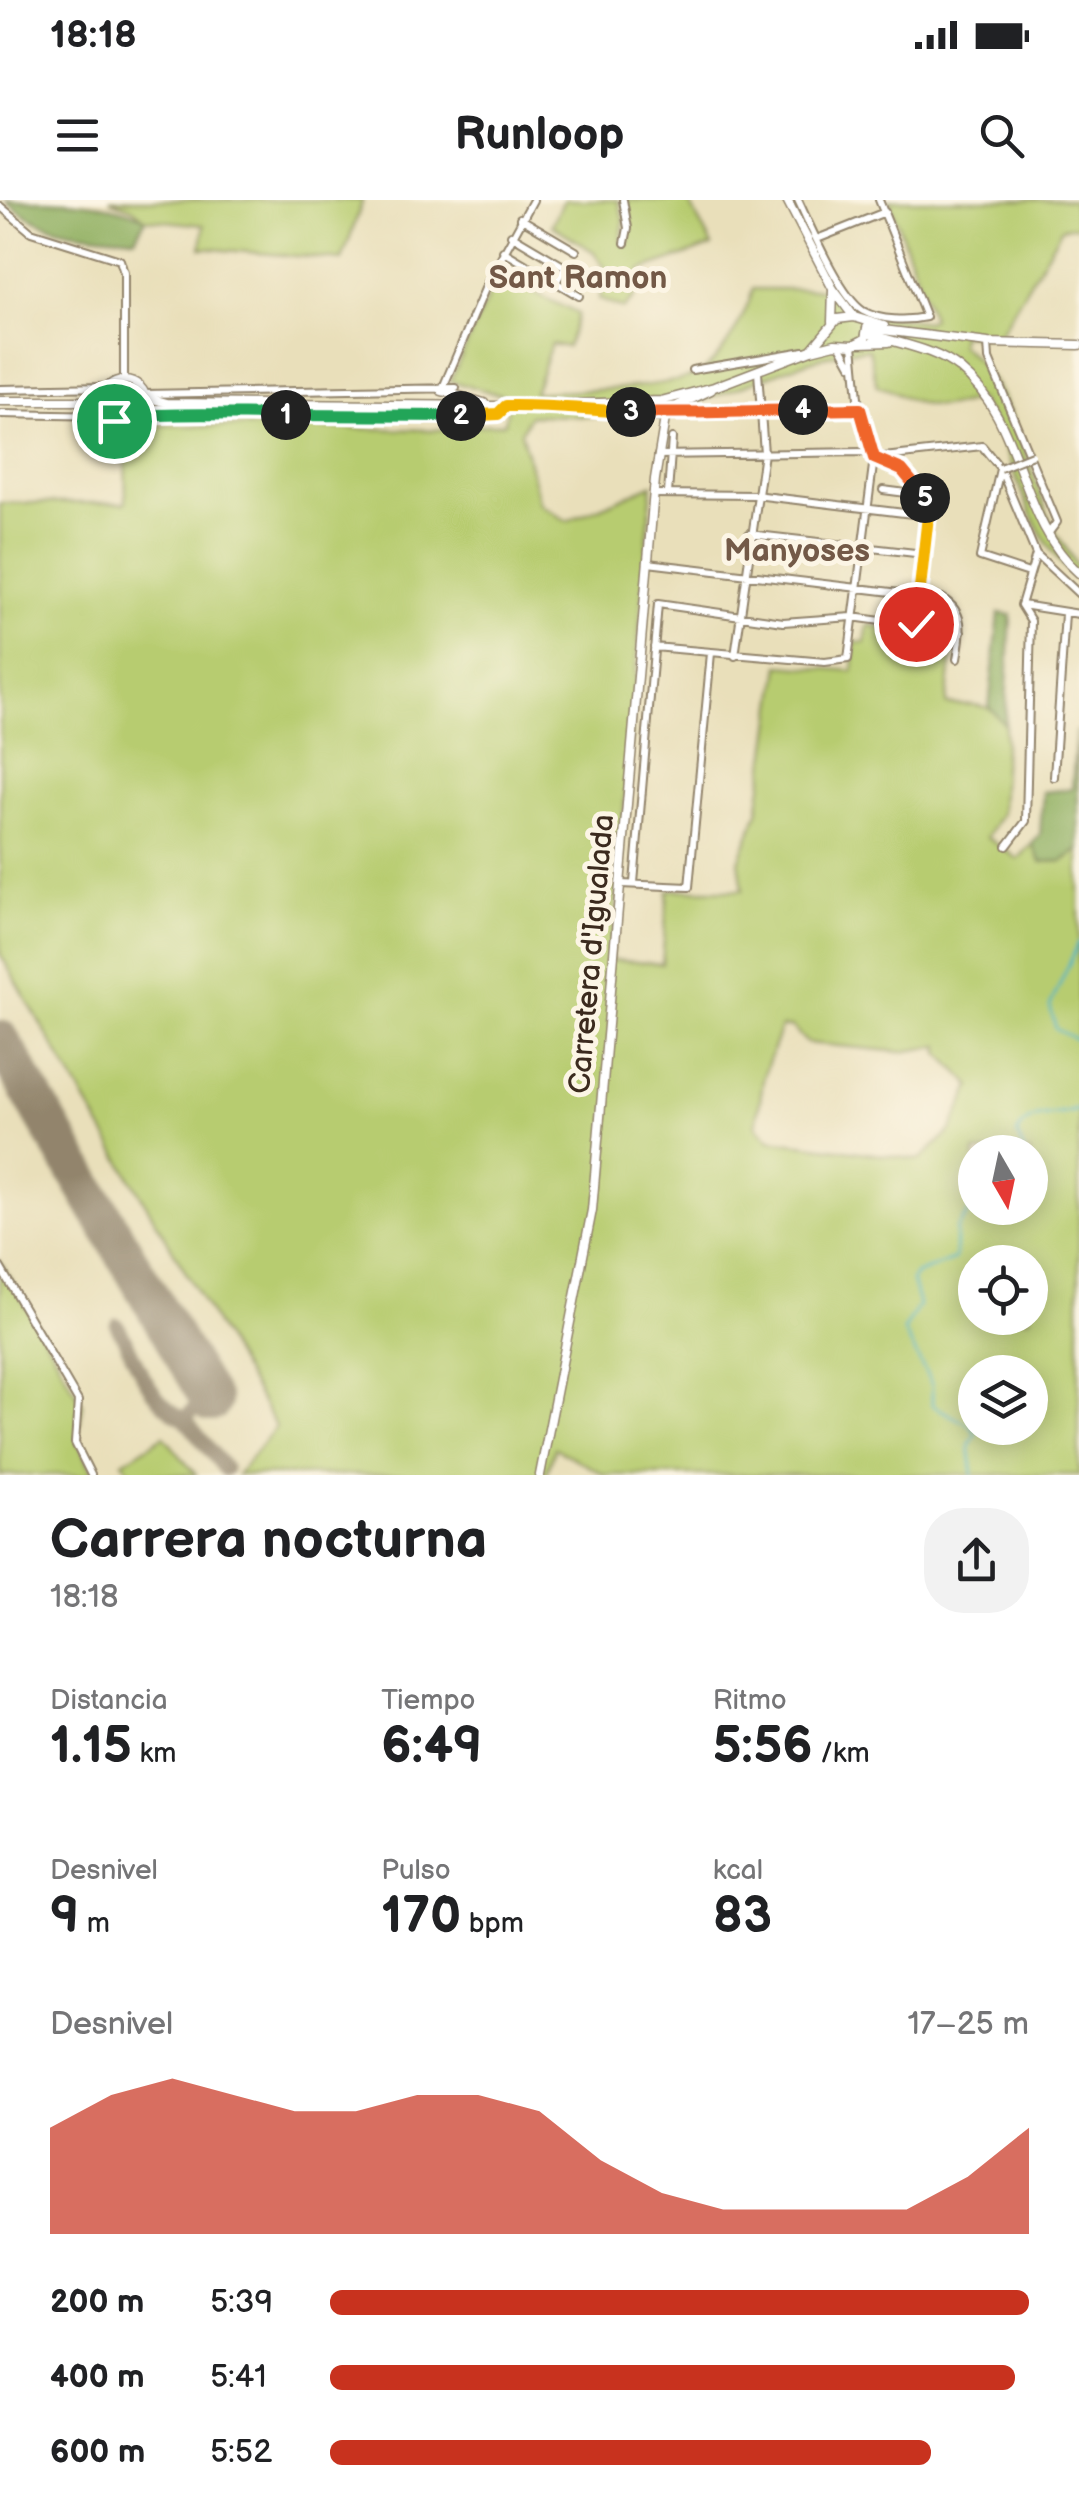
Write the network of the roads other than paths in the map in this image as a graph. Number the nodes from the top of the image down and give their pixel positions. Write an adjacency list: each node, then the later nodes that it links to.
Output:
1 (533, 200): 8 (street)
2 (623, 200): 11 (street)
3 (787, 200): 14 (street)
4 (798, 200): 10 (street)
5 (879, 200): 7 (street)
6 (0, 206): 32 (street)
7 (885, 212): 10 (street); 14 (street)
8 (520, 218): 9 (street); 13 (street)
9 (511, 236): 12 (street); 15 (street)
10 (817, 239): 14 (street)
11 (624, 242)
12 (503, 251): 15 (street); 37 (street)
13 (576, 251)
14 (833, 276): 16 (street)
15 (556, 282): 17 (street)
16 (834, 290): 18 (street); 19 (street)
17 (579, 296)
18 (857, 318): 19 (street); 20 (street); 21 (street)
19 (832, 322): 22 (street)
20 (903, 330): 21 (street); 24 (street)
21 (867, 331): 23 (street); 25 (street)
22 (828, 332): 26 (street); 28 (street)
23 (893, 342): 25 (street); 68 (street)
24 (988, 342): 27 (street); 57 (street)
25 (857, 344): 26 (street); 29 (street)
26 (838, 345): 28 (street); 29 (street)
27 (1079, 345)
28 (811, 350): 30 (street); 31 (street)
29 (852, 366): 47 (street)
30 (692, 370)
31 (759, 376): 33 (street); 48 (street)
32 (124, 380): 36 (street); 38 (street)
33 (714, 387): 41 (street); 52 (street)
34 (456, 388): 37 (street)
35 (0, 389): 36 (street)
36 (106, 390): 40 (street); 44 (street)
37 (442, 391): 38 (street); 45 (street)
38 (145, 395): 42 (street); 49 (street)
39 (0, 401): 40 (street)
40 (84, 401): 44 (street)
41 (661, 401): 43 (street); 52 (street, Carretera d'Igualada)
42 (167, 402): 45 (street); 49 (street)
43 (568, 404): 46 (street); 52 (street)
44 (103, 406): 51 (street)
45 (493, 406): 46 (street)
46 (506, 406): 49 (street)
47 (860, 409): 48 (street); 58 (street)
48 (764, 410): 52 (street); 54 (street)
49 (142, 413): 51 (street)
50 (0, 414): 51 (street)
51 (108, 416)
52 (665, 416): 55 (street, Carretera d'Igualada)
53 (672, 438): 56 (street)
54 (764, 453): 56 (street); 58 (street); 63 (street)
55 (658, 454): 56 (street); 61 (street, Carretera d'Igualada)
56 (672, 454): 62 (street)
57 (1032, 455): 59 (street, bridge); 68 (street)
58 (874, 458): 59 (street); 64 (street); 65 (street)
59 (1002, 471): 71 (street); 73 (street)
60 (883, 490): 64 (street)
61 (654, 494): 62 (street); 72 (street, Carretera d'Igualada)
62 (668, 494): 63 (street)
63 (755, 495): 65 (street); 67 (street)
64 (924, 495): 66 (street)
65 (864, 508): 66 (street); 69 (street)
66 (928, 516): 70 (street)
67 (749, 534): 69 (street); 75 (street)
68 (1048, 534): 74 (street)
69 (859, 548): 70 (street); 76 (street)
70 (924, 554): 77 (street)
71 (1036, 554): 73 (street); 78 (street)
72 (648, 563): 75 (street); 93 (street, Carretera d'Igualada)
73 (1029, 573): 79 (street)
74 (1079, 573)
75 (745, 574): 76 (street); 82 (street)
76 (856, 587): 77 (street); 83 (street)
77 (920, 594): 84 (street); 85 (street)
78 (1079, 594)
79 (1021, 604): 80 (street); 91 (street)
80 (1065, 614): 81 (street); 90 (street)
81 (1079, 614)
82 (740, 616): 83 (street); 86 (street); 88 (street)
83 (852, 617): 84 (street); 88 (street)
84 (916, 624): 85 (street)
85 (961, 632): 89 (street)
86 (654, 647): 87 (street); 92 (street)
87 (710, 653): 88 (street); 92 (street)
88 (735, 656)
89 (958, 659)
90 (1054, 777)
91 (1007, 846)
92 (634, 883): 93 (street)
93 (621, 884): 96 (street, Carretera d'Igualada)
94 (0, 1266): 95 (street)
95 (91, 1475)
96 (540, 1475)

